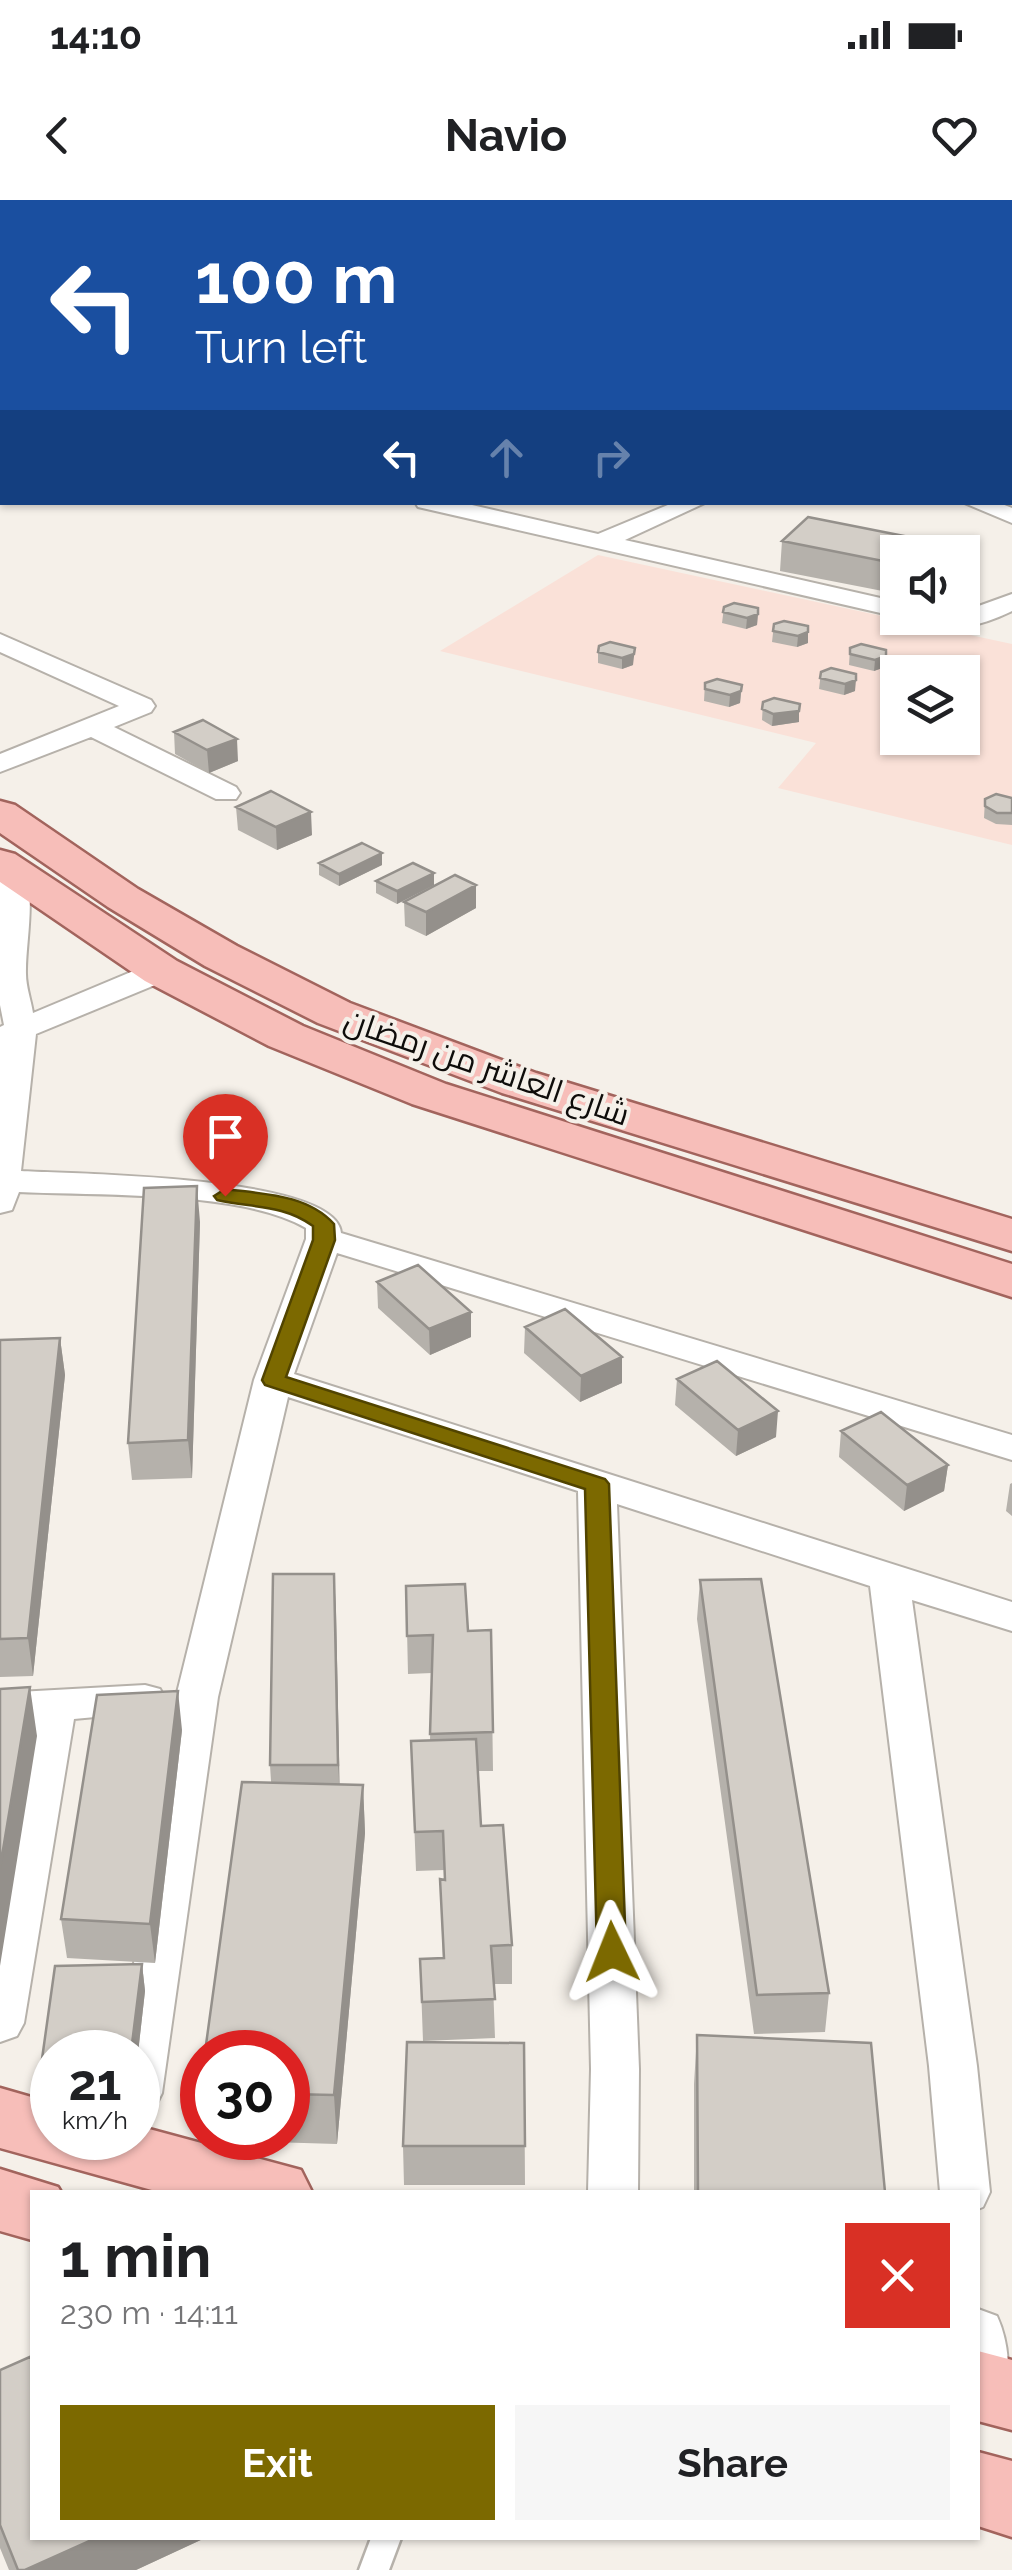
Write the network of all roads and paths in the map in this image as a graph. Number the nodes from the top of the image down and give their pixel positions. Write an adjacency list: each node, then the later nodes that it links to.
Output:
1 (436, 505): 5 (street)
2 (483, 505): 5 (street)
3 (689, 505): 7 (street)
4 (981, 505): 6 (street)
5 (464, 513): 7 (street)
6 (1012, 516)
7 (598, 542): 9 (street)
8 (1012, 602): 10 (street)
9 (880, 606)
10 (980, 617)
11 (0, 642): 12 (street)
12 (95, 728): 13 (street); 14 (street)
13 (0, 764)
14 (226, 793)
15 (0, 814): 21 (main road, شارع العاشر من رمضان)
16 (5, 867): 17 (main road, شارع العاشر من رمضان); 18 (street)
17 (161, 971): 19 (street); 23 (main road, شارع العاشر من رمضان)
18 (5, 982): 19 (street)
19 (10, 1034): 20 (street)
20 (2, 1193): 22 (street)
21 (1012, 1236)
22 (324, 1240): 24 (street); 25 (street)
23 (1012, 1281)
24 (273, 1380): 26 (street); 29 (street)
25 (1012, 1448)
26 (597, 1484): 27 (street); 38 (street)
27 (890, 1578): 28 (street); 39 (street)
28 (1012, 1617)
29 (198, 1697): 30 (street); 33 (street)
30 (55, 1705): 31 (street); 32 (street)
31 (0, 1708)
32 (0, 2023)
33 (135, 2030)
34 (0, 2118): 35 (main road)
35 (30, 2127)
36 (160, 2148): 37 (main road)
37 (270, 2190)
38 (614, 2190)
39 (965, 2190)
40 (0, 2200): 41 (main road)
41 (30, 2208)
42 (980, 2490): 43 (main road)
43 (1012, 2499)
44 (385, 2540): 45 (lane)
45 (374, 2570)

